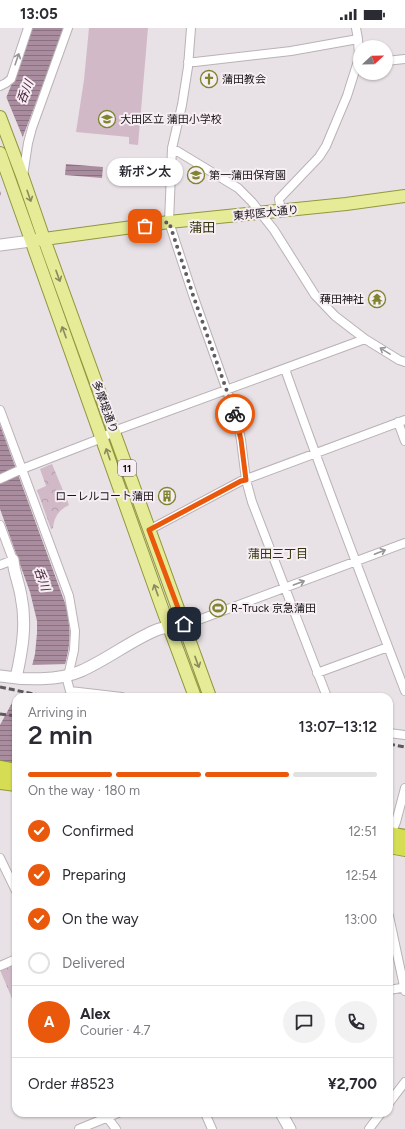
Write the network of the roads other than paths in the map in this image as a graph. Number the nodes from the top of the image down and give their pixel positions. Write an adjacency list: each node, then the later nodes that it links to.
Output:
1 (28, 28): 10 (street, one-way to 1)
2 (68, 28): 14 (street)
3 (191, 28): 8 (street)
4 (356, 28): 5 (street)
5 (358, 39): 8 (street)
6 (405, 59): 7 (street)
7 (393, 60)
8 (188, 62): 12 (street)
9 (353, 77): 16 (street)
10 (0, 86)
11 (0, 117): 14 (main road, 多摩堤通り / 11)
12 (172, 148): 17 (street); 18 (street)
13 (0, 153): 20 (main road, 多摩堤通り / 11)
14 (23, 178): 19 (main road, 多摩堤通り / 11, one-way to 19)
15 (405, 196): 16 (main road, 東邦医大通り)
16 (281, 211): 17 (main road, 東邦医大通り)
17 (261, 213): 18 (main road, 東邦医大通り); 22 (street)
18 (169, 222): 19 (main road, 東邦医大通り); 25 (street)
19 (44, 239): 20 (main road, 東邦医大通り); 28 (main road, 多摩堤通り / 11, one-way to 28)
20 (31, 241): 21 (street); 29 (main road, 多摩堤通り / 11, one-way to 20)
21 (0, 245)
22 (365, 339): 23 (street, one-way to 22); 24 (street)
23 (405, 362)
24 (285, 369): 25 (street); 31 (street)
25 (227, 390): 28 (street); 34 (street)
26 (0, 410): 32 (street)
27 (401, 421): 30 (street); 31 (street)
28 (114, 431): 29 (street); 36 (main road, 多摩堤通り / 11)
29 (102, 438): 32 (street); 43 (main road, 多摩堤通り / 11, one-way to 29)
30 (405, 441)
31 (315, 453): 34 (street); 39 (street)
32 (21, 469): 33 (street); 47 (street)
33 (0, 479)
34 (246, 480): 36 (street); 41 (street)
35 (0, 525): 38 (street)
36 (149, 530): 42 (main road, 多摩堤通り / 11)
37 (405, 543): 39 (street, one-way to 37)
38 (13, 560): 40 (street); 48 (street)
39 (355, 562): 41 (street, one-way to 39); 44 (street)
40 (0, 565)
41 (285, 588): 42 (street); 45 (street)
42 (184, 624): 43 (street); 52 (main road, 多摩堤通り / 11, one-way to 52)
43 (169, 626): 47 (street); 51 (main road, 多摩堤通り / 11)
44 (388, 647): 45 (street); 49 (street)
45 (318, 673): 53 (street)
46 (0, 676): 48 (street)
47 (65, 676): 48 (street); 50 (street)
48 (19, 678)
49 (405, 691)
50 (87, 693)
51 (194, 693)
52 (209, 693)
53 (326, 693)
54 (393, 734): 55 (street)
55 (405, 735)
56 (405, 788): 57 (street)
57 (394, 838): 58 (highway)
58 (405, 849)
59 (0, 858): 60 (street)
60 (12, 883)
61 (393, 934): 65 (street)
62 (12, 961): 63 (street)
63 (0, 966)
64 (393, 989): 65 (street)
65 (405, 990)
66 (405, 1082): 67 (street)
67 (393, 1098)
68 (102, 1117): 75 (street)
69 (107, 1117): 76 (street)
70 (207, 1117): 77 (street)
71 (284, 1117): 78 (street)
72 (373, 1117): 74 (street)
73 (378, 1117): 74 (street)
74 (375, 1121): 79 (street)
75 (79, 1129)
76 (116, 1129)
77 (212, 1129)
78 (290, 1129)
79 (369, 1129)

